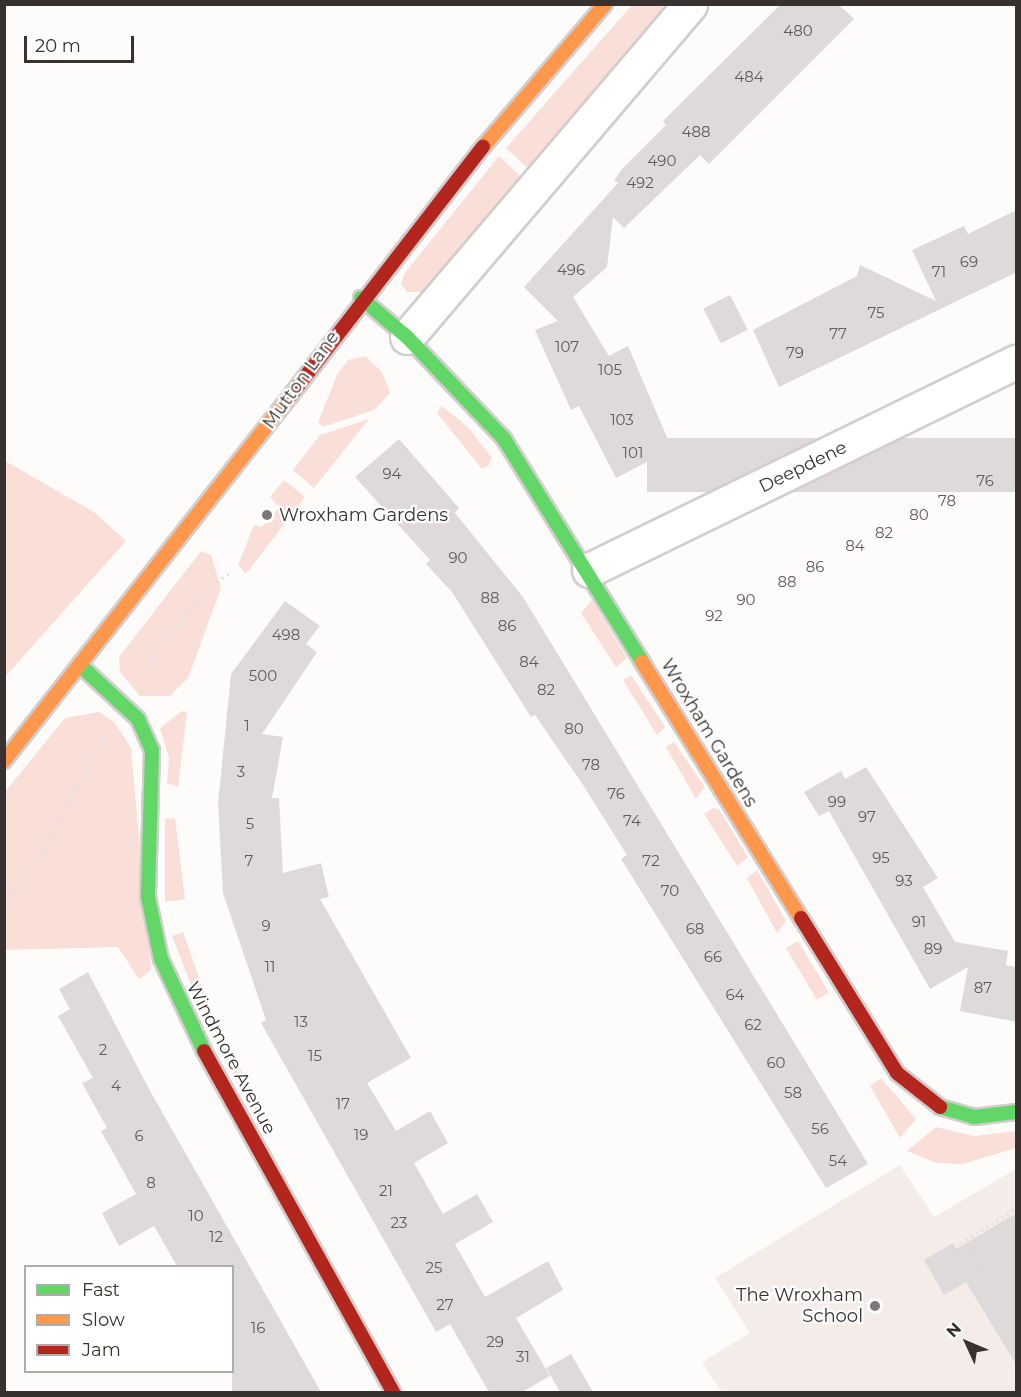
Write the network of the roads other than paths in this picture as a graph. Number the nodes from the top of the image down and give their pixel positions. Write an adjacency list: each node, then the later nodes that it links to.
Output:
1 (605, 4): 3 (street, Mutton Lane)
2 (690, 4): 4 (street)
3 (361, 298): 4 (street, Wroxham Gardens); 7 (street, Mutton Lane)
4 (407, 337): 6 (street, Wroxham Gardens)
5 (1017, 362): 6 (street, Deepdene)
6 (589, 570): 9 (street, Wroxham Gardens)
7 (81, 666): 8 (street, Mutton Lane); 10 (street, Windmore Avenue)
8 (4, 761)
9 (1017, 1112)
10 (393, 1392)

